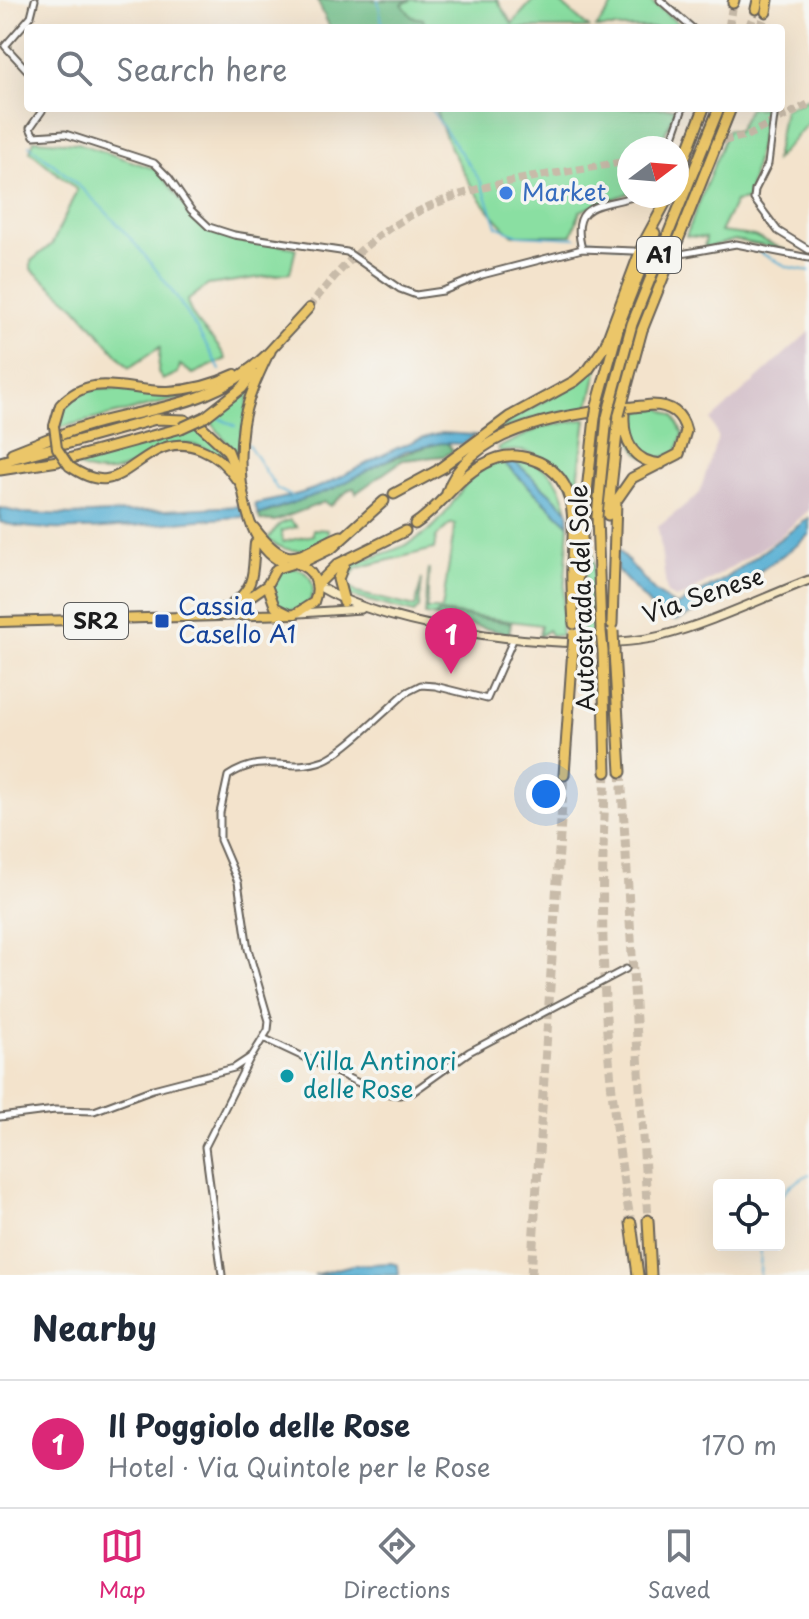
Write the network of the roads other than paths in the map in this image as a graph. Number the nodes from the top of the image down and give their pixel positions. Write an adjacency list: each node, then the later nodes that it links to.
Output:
1 (35, 0): 6 (street)
2 (660, 0): 7 (street)
3 (768, 0): 4 (highway)
4 (760, 7)
5 (24, 24): 8 (street)
6 (24, 24)
7 (687, 24)
8 (24, 67)
9 (41, 112): 20 (street)
10 (682, 112): 15 (street)
11 (702, 112): 16 (highway)
12 (717, 112): 62 (highway, Autostrada del Sole / A1, bridge)
13 (729, 112): 27 (highway, Autostrada del Sole / A1, bridge)
14 (774, 112): 21 (street)
15 (673, 136)
16 (689, 147)
17 (617, 201): 20 (street)
18 (663, 208): 35 (highway)
19 (665, 208): 46 (highway, Autostrada del Sole / A1, bridge)
20 (582, 249): 22 (street)
21 (809, 250)
22 (634, 251)
23 (681, 254): 24 (street)
24 (809, 258)
25 (309, 308): 26 (main road)
26 (270, 352): 28 (highway); 30 (highway); 30 (main road); 37 (main road)
27 (622, 415): 34 (highway); 44 (highway, Autostrada del Sole / A1)
28 (202, 421): 29 (highway, bridge); 37 (highway)
29 (183, 424): 30 (highway); 32 (highway)
30 (55, 438): 31 (highway); 32 (main road, bridge)
31 (0, 460)
32 (65, 462): 36 (highway); 37 (main road)
33 (460, 464): 34 (highway); 35 (highway); 38 (highway)
34 (664, 464): 44 (highway)
35 (439, 469): 39 (highway)
36 (0, 470)
37 (243, 490): 42 (main road)
38 (447, 493): 41 (highway); 46 (highway)
39 (394, 494)
40 (384, 501): 45 (highway)
41 (415, 524)
42 (254, 528): 45 (highway); 47 (main road); 49 (main road)
43 (405, 531): 48 (highway)
44 (610, 534): 63 (highway, Autostrada del Sole, bridge)
45 (344, 535): 50 (highway)
46 (577, 541): 64 (highway, Autostrada del Sole / A1, bridge)
47 (255, 543): 52 (main road); 55 (main road)
48 (347, 558): 53 (highway); 54 (highway)
49 (285, 564): 50 (main road); 52 (main road, SR2)
50 (299, 564): 53 (main road, SR2)
51 (809, 580): 61 (main road, Via Senese / SR2)
52 (267, 583): 55 (main road, SR2); 59 (main road)
53 (317, 585): 54 (main road, Via Senese / SR2); 57 (main road)
54 (344, 602): 56 (main road, Via Senese / SR2)
55 (227, 607): 58 (main road, SR2)
56 (371, 610): 57 (main road, Via Senese / SR2); 61 (main road, Via Senese / SR2)
57 (300, 613): 59 (main road, SR2)
58 (192, 614): 59 (main road, SR2); 60 (main road, SR2)
59 (289, 614)
60 (0, 622)
61 (513, 640): 66 (street)
62 (606, 772)
63 (621, 772)
64 (564, 775)
65 (626, 969): 66 (street)
66 (263, 1038): 67 (street)
67 (252, 1056): 68 (street); 71 (street)
68 (0, 1117)
69 (648, 1220): 73 (highway)
70 (631, 1223): 72 (highway)
71 (222, 1275)
72 (638, 1275)
73 (651, 1275)

